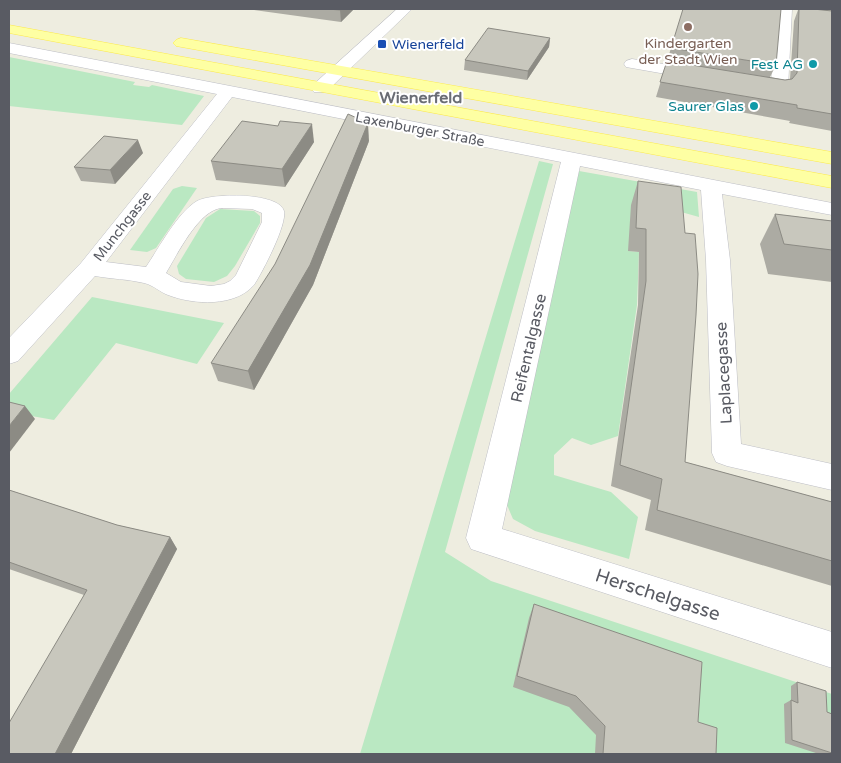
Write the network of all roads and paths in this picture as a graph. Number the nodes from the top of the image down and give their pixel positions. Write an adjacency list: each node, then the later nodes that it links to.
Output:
1 (405, 9): 7 (street)
2 (788, 13): 6 (street)
3 (9, 30): 8 (main road, Laxenburger Straße)
4 (171, 41): 7 (main road)
5 (9, 48): 9 (street, Laxenburger Straße)
6 (632, 64)
7 (339, 70): 8 (street); 11 (main road)
8 (320, 88): 12 (main road, Laxenburger Straße)
9 (227, 92): 10 (street, Laxenburger Straße); 15 (street, Munchgasse)
10 (572, 158): 13 (street, Laxenburger Straße); 19 (street, Reifentalgasse)
11 (832, 158)
12 (832, 182)
13 (711, 186): 14 (street, Laxenburger Straße); 18 (street, Laplacegasse)
14 (832, 209)
15 (89, 268): 16 (street); 17 (street, Munchgasse)
16 (152, 276): 16 (street)
17 (9, 354)
18 (832, 478)
19 (484, 538): 20 (street, Herschelgasse)
20 (832, 650)

